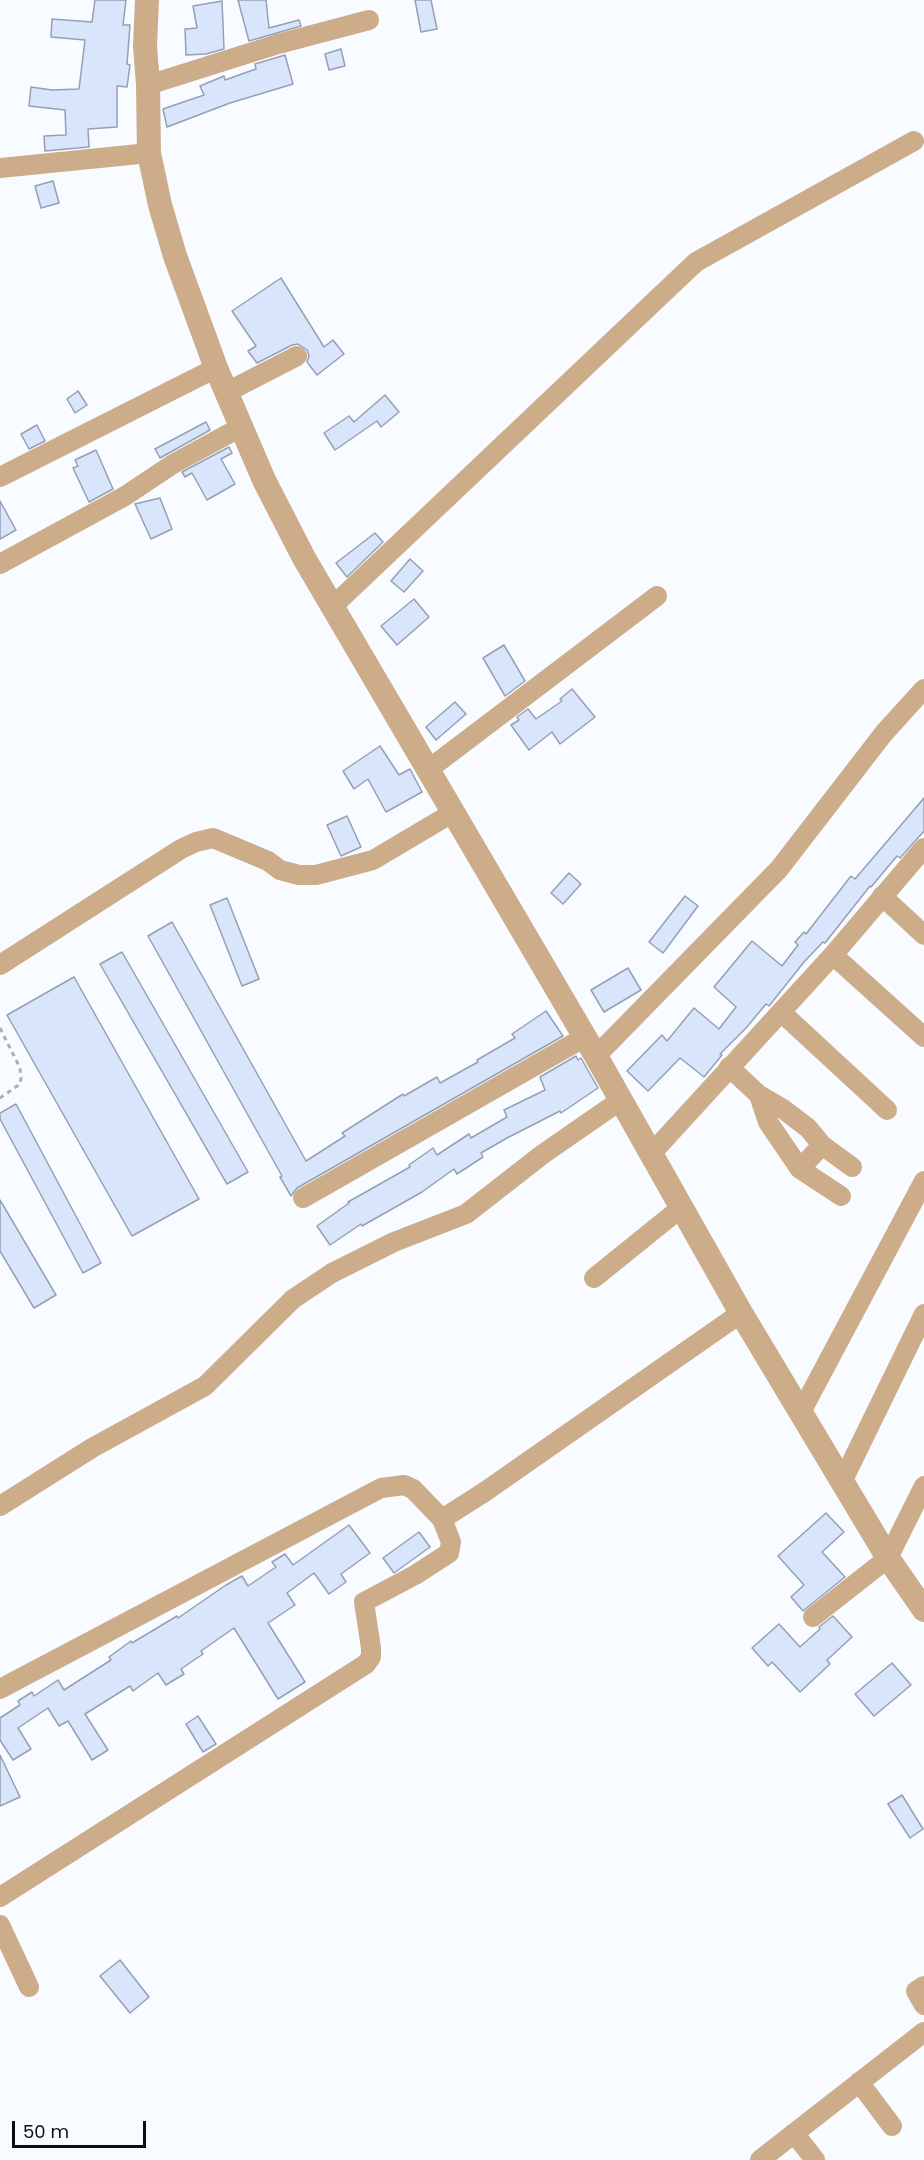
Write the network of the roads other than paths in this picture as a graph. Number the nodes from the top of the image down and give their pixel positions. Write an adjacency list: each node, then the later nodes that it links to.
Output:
1 (147, 0): 3 (street)
2 (369, 20): 3 (street)
3 (148, 85): 5 (street)
4 (914, 141): 14 (street)
5 (149, 153): 6 (street); 8 (street)
6 (0, 168)
7 (297, 356): 9 (street)
8 (216, 368): 9 (street); 11 (street)
9 (227, 392): 10 (street)
10 (241, 427): 12 (street); 14 (street)
11 (0, 477)
12 (0, 564)
13 (657, 596): 16 (street)
14 (333, 606): 16 (street)
15 (924, 689): 25 (street)
16 (429, 769): 17 (street)
17 (454, 812): 22 (street); 25 (street)
18 (924, 848): 19 (street)
19 (882, 896): 20 (street); 21 (street)
20 (924, 935)
21 (833, 954): 23 (street); 24 (street)
22 (0, 965)
23 (782, 1012): 26 (street); 29 (street)
24 (924, 1037)
25 (590, 1047): 28 (street); 36 (street)
26 (729, 1067): 27 (street); 31 (street)
27 (759, 1095): 30 (street); 33 (street)
28 (621, 1100): 31 (street); 44 (street)
29 (887, 1110)
30 (822, 1145): 32 (street); 33 (street)
31 (651, 1154): 37 (street)
32 (852, 1167)
33 (800, 1169): 35 (street)
34 (924, 1180): 41 (street)
35 (841, 1196)
36 (303, 1198)
37 (682, 1208): 38 (street); 39 (street)
38 (594, 1278)
39 (741, 1313): 41 (street); 45 (street)
40 (924, 1314): 42 (street)
41 (801, 1412): 42 (street)
42 (843, 1480): 46 (street)
43 (924, 1486): 46 (street)
44 (0, 1506)
45 (442, 1519): 49 (street); 50 (street)
46 (888, 1558): 47 (street); 48 (street)
47 (924, 1611)
48 (813, 1617)
49 (0, 1689)
50 (0, 1897)
51 (0, 1925): 53 (street)
52 (924, 1986): 54 (street)
53 (29, 1987)
54 (924, 2005)
55 (924, 2033): 56 (street)
56 (859, 2082): 57 (street); 58 (street)
57 (892, 2126)
58 (794, 2133): 59 (street); 60 (street)
59 (760, 2160)
60 (815, 2160)

